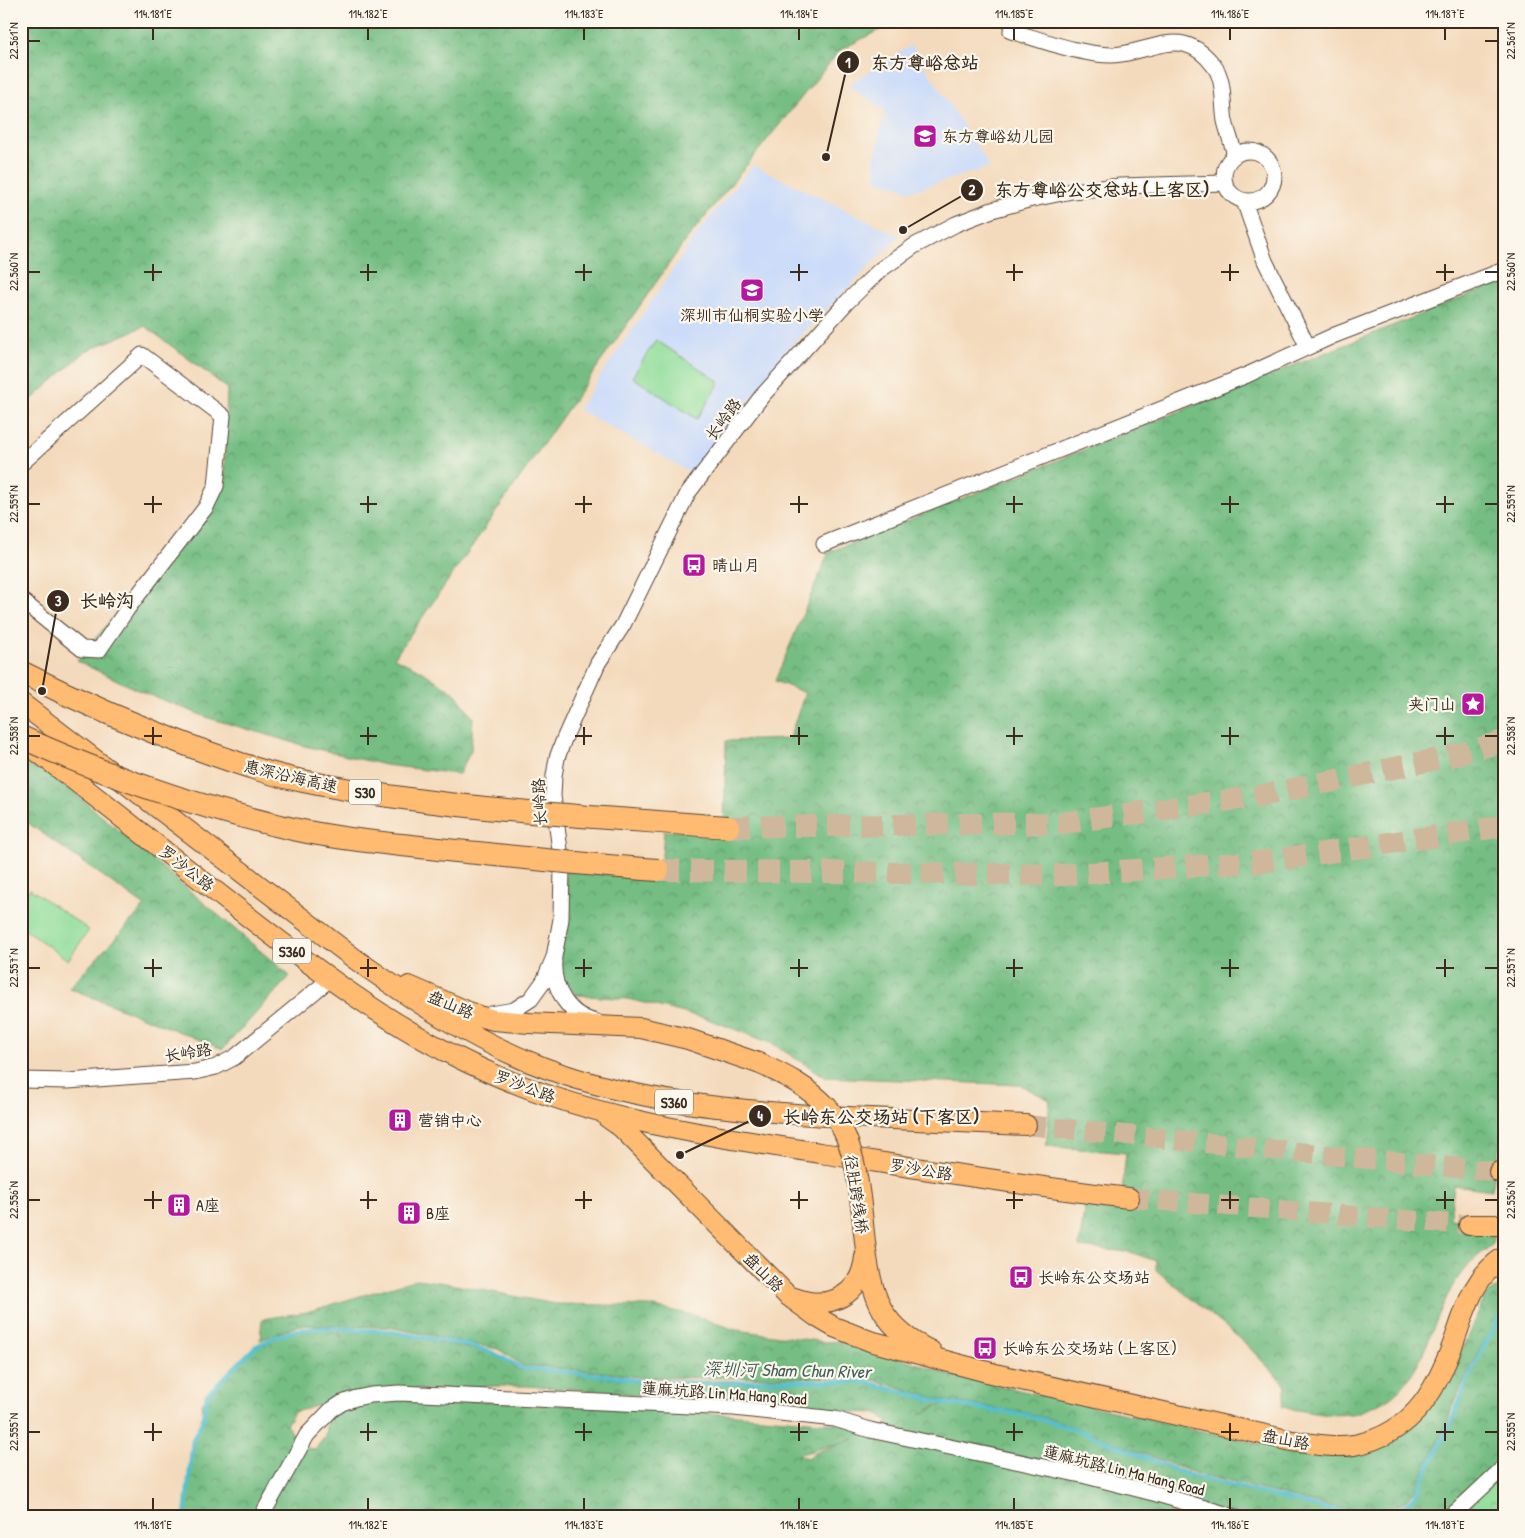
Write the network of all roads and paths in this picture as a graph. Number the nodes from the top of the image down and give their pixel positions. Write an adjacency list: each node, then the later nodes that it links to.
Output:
1 (1011, 32): 2 (street)
2 (1235, 155): 3 (street); 4 (street)
3 (1224, 183): 4 (street); 15 (street, 长岭路)
4 (1244, 201): 6 (street)
5 (1504, 270): 6 (street)
6 (1308, 347): 8 (street)
7 (21, 464): 9 (street)
8 (824, 544)
9 (21, 600)
10 (21, 672): 13 (highway, 惠深沿海高速 / S30, bridge)
11 (21, 703): 16 (main road, 罗沙公路 / S360)
12 (21, 738): 14 (highway, bridge); 17 (main road, 罗沙公路 / S360)
13 (728, 827)
14 (658, 870)
15 (554, 958): 18 (street, 长岭路); 19 (street, 长岭路)
16 (355, 959): 18 (main road, 盘山路); 23 (main road, 罗沙公路 / S360)
17 (330, 978): 21 (street, 长岭路); 22 (main road, 罗沙公路 / S360)
18 (468, 1011): 19 (main road, 盘山路)
19 (629, 1028): 20 (main road, 盘山路)
20 (758, 1063): 27 (main road, 径肚跨线桥, bridge)
21 (21, 1080)
22 (594, 1110): 24 (main road, 罗沙公路 / S360); 29 (main road, 盘山路)
23 (1026, 1125)
24 (1129, 1198)
25 (1469, 1225): 26 (main road)
26 (1504, 1225)
27 (866, 1250): 29 (main road); 30 (main road, 盘山路)
28 (1504, 1257): 30 (main road, 盘山路)
29 (787, 1295): 30 (main road, 盘山路)
30 (973, 1368)
31 (1504, 1467): 34 (street)
32 (261, 1517): 33 (street, 蓮麻坑路 Lin Ma Hang Road)
33 (1235, 1517)
34 (1448, 1517)

